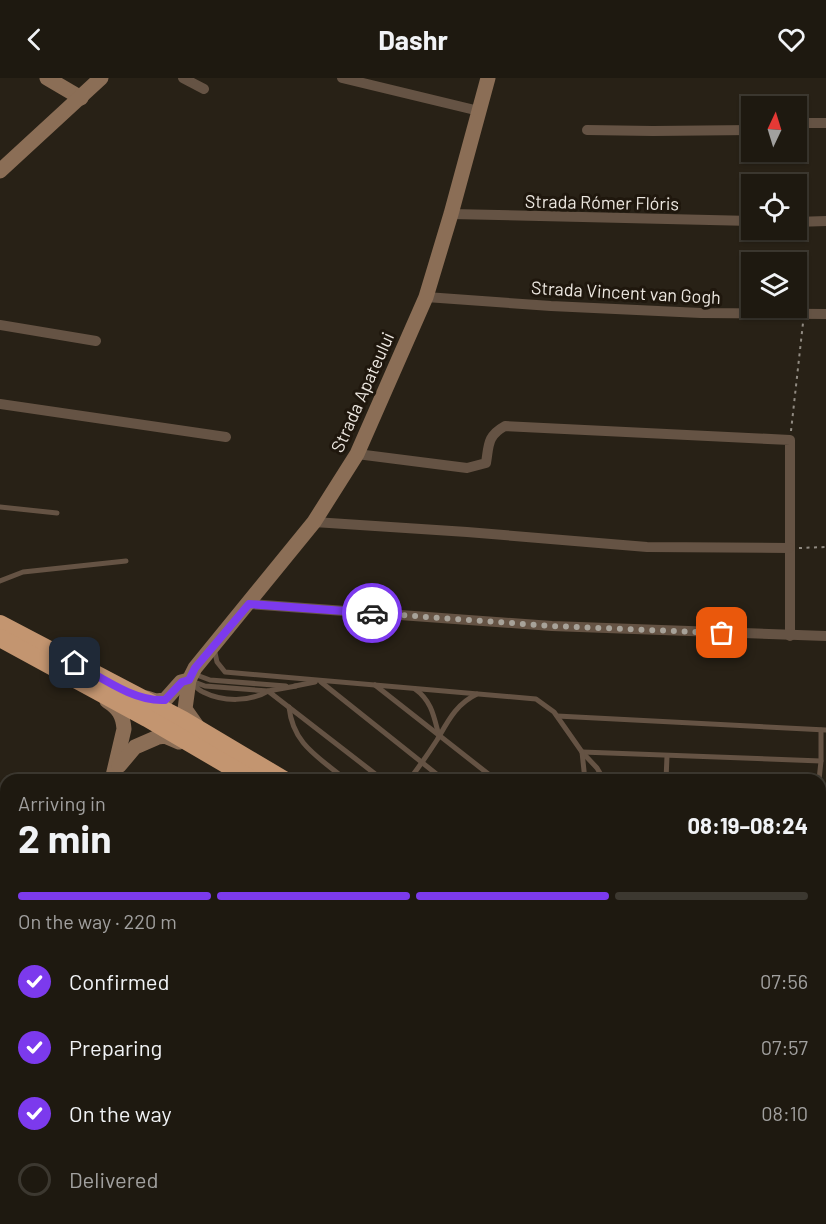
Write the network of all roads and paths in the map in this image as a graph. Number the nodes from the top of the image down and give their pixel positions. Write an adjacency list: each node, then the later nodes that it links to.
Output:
1 (47, 78): 8 (street)
2 (101, 78): 8 (street)
3 (183, 78): 7 (street)
4 (342, 78): 6 (street)
5 (488, 78): 9 (street, Strada Apateului)
6 (382, 82): 9 (street)
7 (204, 89)
8 (81, 98): 14 (street)
9 (479, 111): 15 (street, Strada Apateului)
10 (807, 123): 11 (street)
11 (826, 123)
12 (587, 130): 13 (street)
13 (741, 130)
14 (0, 171)
15 (451, 214): 16 (street, Strada Rómer Flóris); 19 (street, Strada Apateului)
16 (741, 221)
17 (826, 221): 18 (street)
18 (807, 222)
19 (426, 297): 20 (street, Strada Vincent van Gogh); 29 (street, Strada Apateului)
20 (741, 313)
21 (826, 314): 22 (street, Strada Vincent van Gogh)
22 (807, 315)
23 (804, 318): 28 (path)
24 (0, 325): 25 (street)
25 (96, 341)
26 (0, 404): 27 (street)
27 (226, 437)
28 (790, 440): 29 (street); 34 (street)
29 (357, 454): 32 (street, Strada Apateului)
30 (0, 507): 31 (lane)
31 (57, 513)
32 (314, 522): 34 (street); 37 (street, Strada Apateului)
33 (826, 547): 34 (path)
34 (789, 548): 39 (street)
35 (126, 561): 36 (lane)
36 (0, 581)
37 (249, 604): 39 (street); 42 (street, Strada Apateului)
38 (0, 624): 52 (highway)
39 (790, 636): 40 (street)
40 (826, 636)
41 (0, 638): 43 (highway)
42 (214, 646): 44 (lane); 45 (street, Strada Apateului)
43 (34, 658): 61 (highway); 64 (street)
44 (279, 675): 46 (lane); 48 (lane)
45 (191, 677): 48 (lane); 51 (lane); 51 (lane); 52 (street, Strada Apateului); 56 (street)
46 (320, 681): 47 (lane); 49 (lane); 63 (lane)
47 (374, 684): 50 (lane); 58 (lane)
48 (263, 685): 49 (lane)
49 (296, 687): 51 (lane)
50 (412, 687): 53 (lane); 58 (lane)
51 (268, 691): 54 (lane)
52 (131, 692): 56 (highway)
53 (478, 693): 55 (lane); 58 (lane)
54 (289, 707): 68 (lane); 69 (lane)
55 (557, 716): 57 (lane); 59 (lane)
56 (199, 729): 67 (highway)
57 (824, 730): 62 (lane)
58 (439, 736): 63 (lane); 72 (lane)
59 (582, 752): 60 (lane); 73 (lane); 74 (lane)
60 (667, 756): 62 (lane); 75 (lane)
61 (218, 760): 65 (street); 66 (highway)
62 (821, 761): 76 (lane)
63 (422, 764): 70 (lane); 71 (lane)
64 (113, 774)
65 (114, 774)
66 (242, 774)
67 (274, 774)
68 (339, 774)
69 (375, 774)
70 (414, 774)
71 (436, 774)
72 (488, 774)
73 (584, 774)
74 (600, 774)
75 (666, 774)
76 (820, 774)

